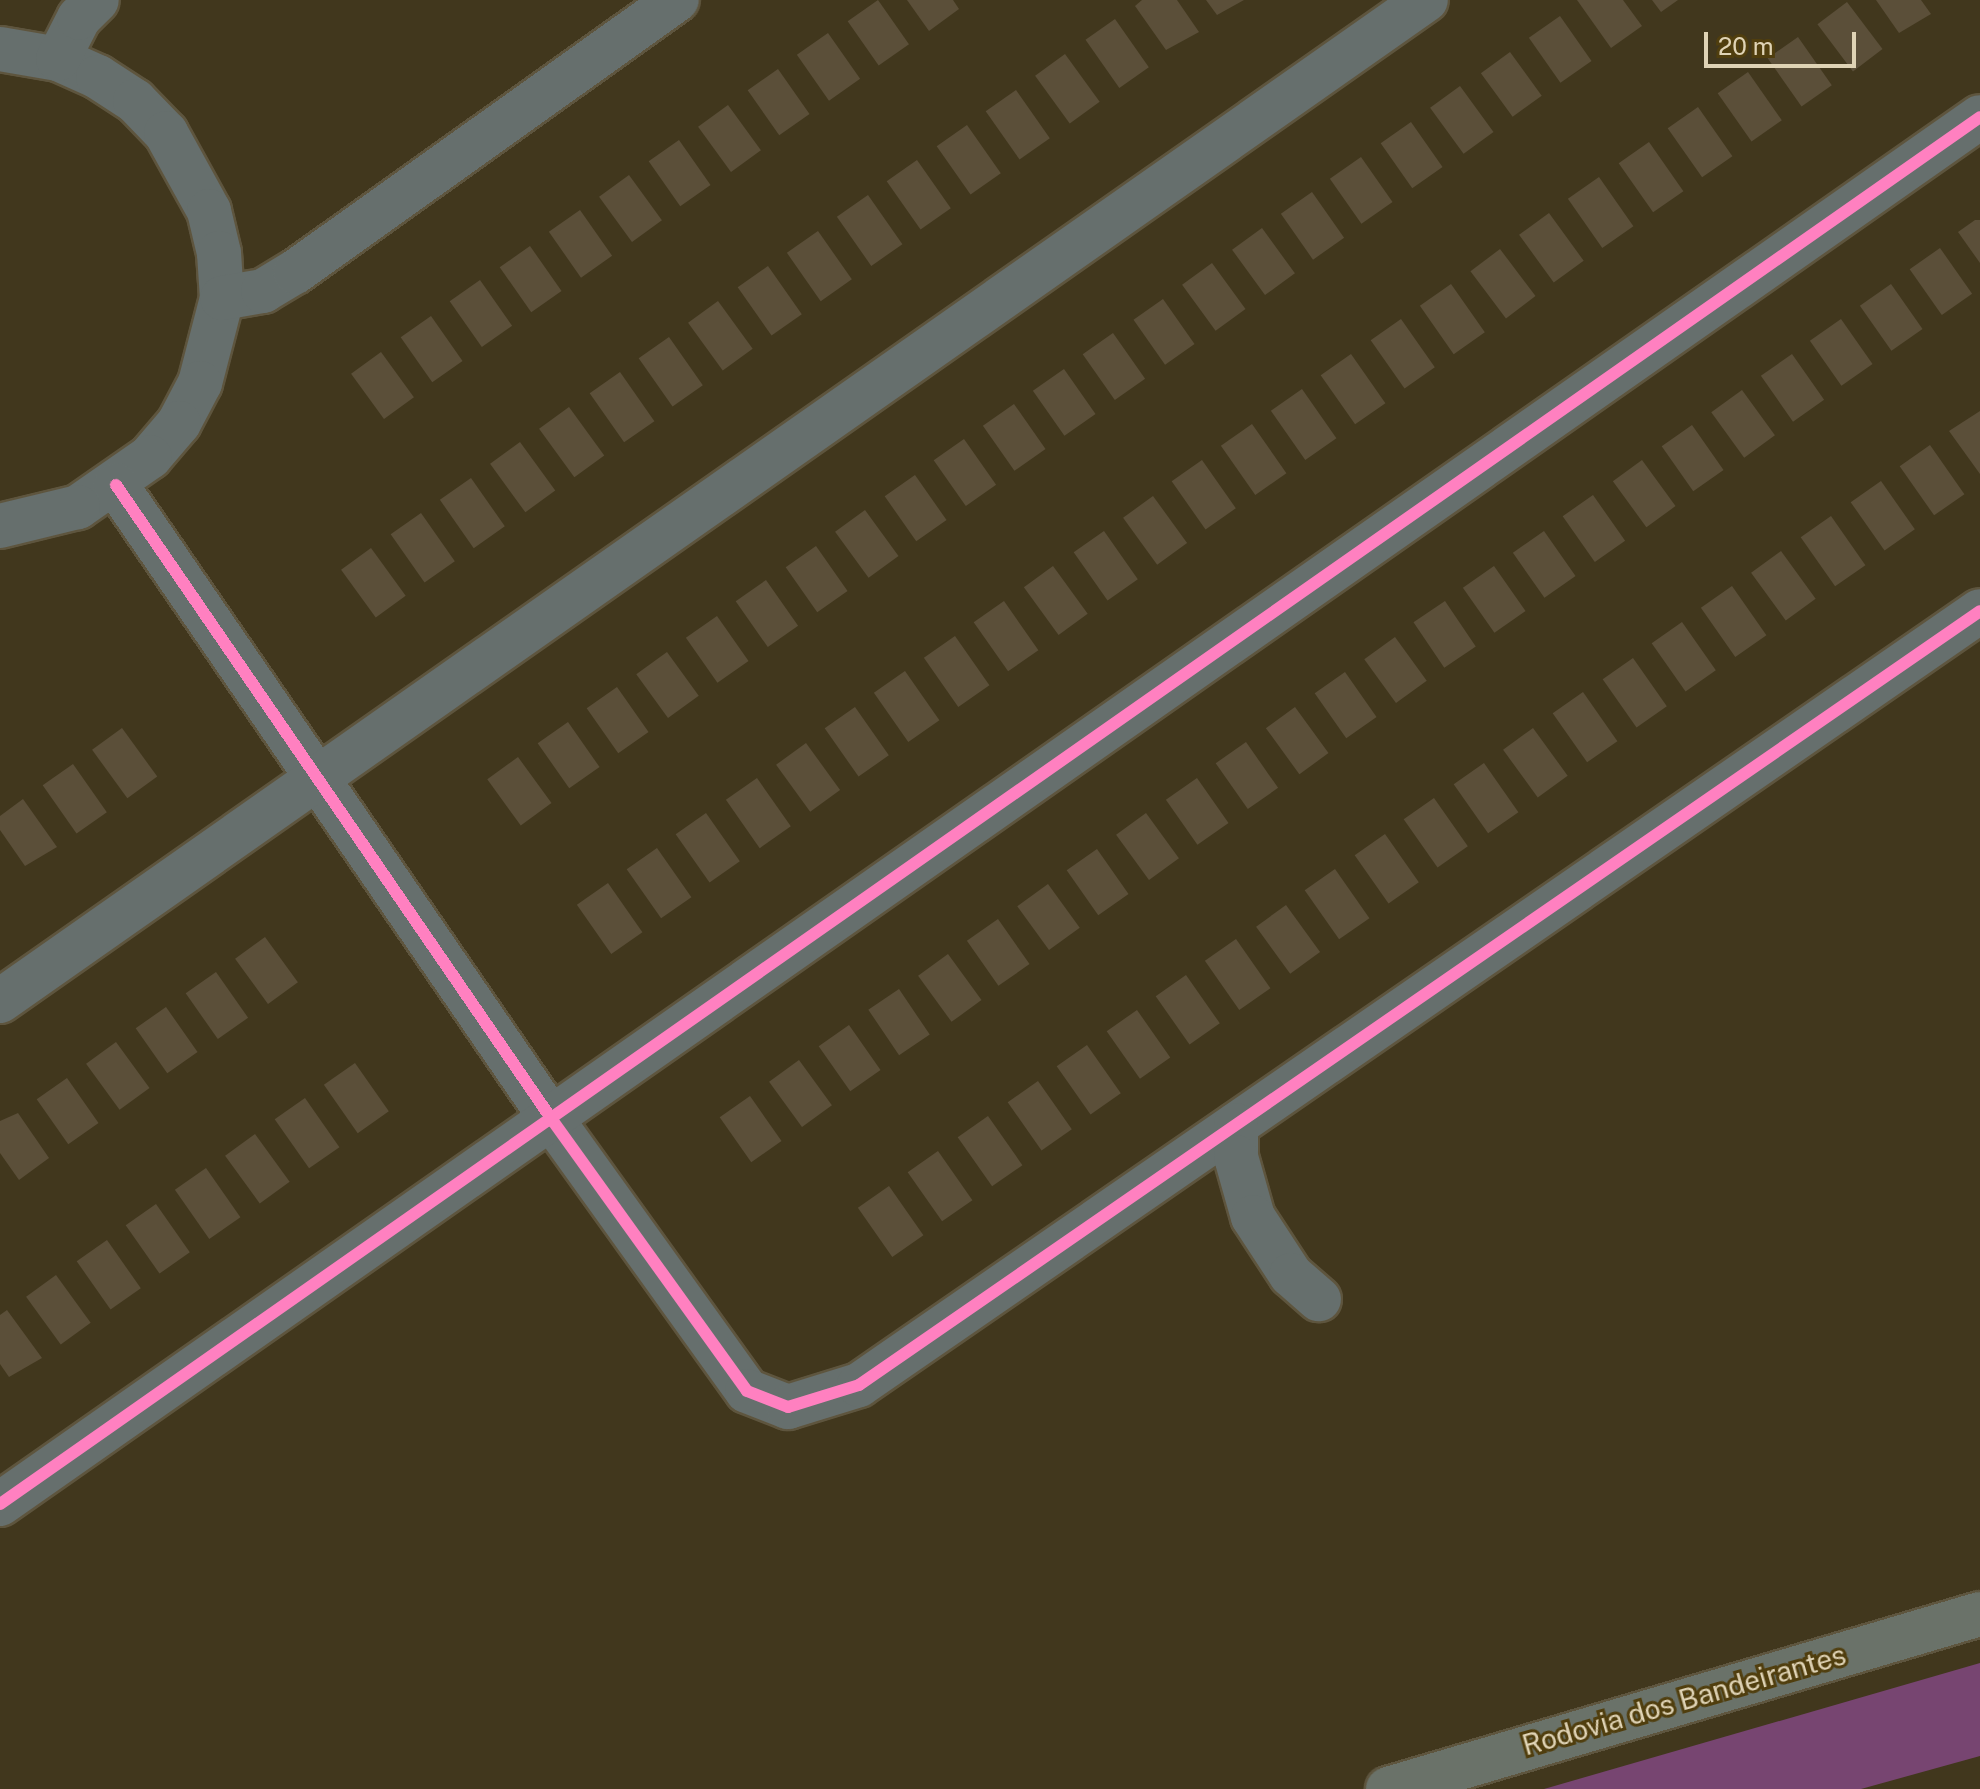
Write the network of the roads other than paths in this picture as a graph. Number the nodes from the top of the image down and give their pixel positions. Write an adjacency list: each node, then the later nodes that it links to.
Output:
1 (97, 0): 5 (street)
2 (677, 0): 7 (street)
3 (1426, 0): 11 (street)
4 (0, 49): 5 (street)
5 (58, 59): 7 (street)
6 (1980, 117): 13 (street)
7 (222, 298): 8 (street)
8 (116, 485): 9 (street); 11 (street)
9 (0, 526)
10 (1980, 611): 14 (street)
11 (320, 776): 12 (street); 13 (street)
12 (0, 1001)
13 (553, 1121): 14 (street); 16 (street)
14 (1236, 1125): 15 (street)
15 (1319, 1299)
16 (0, 1504)
17 (1980, 1614): 18 (highway, Rodovia dos Bandeirantes)
18 (1388, 1789)

